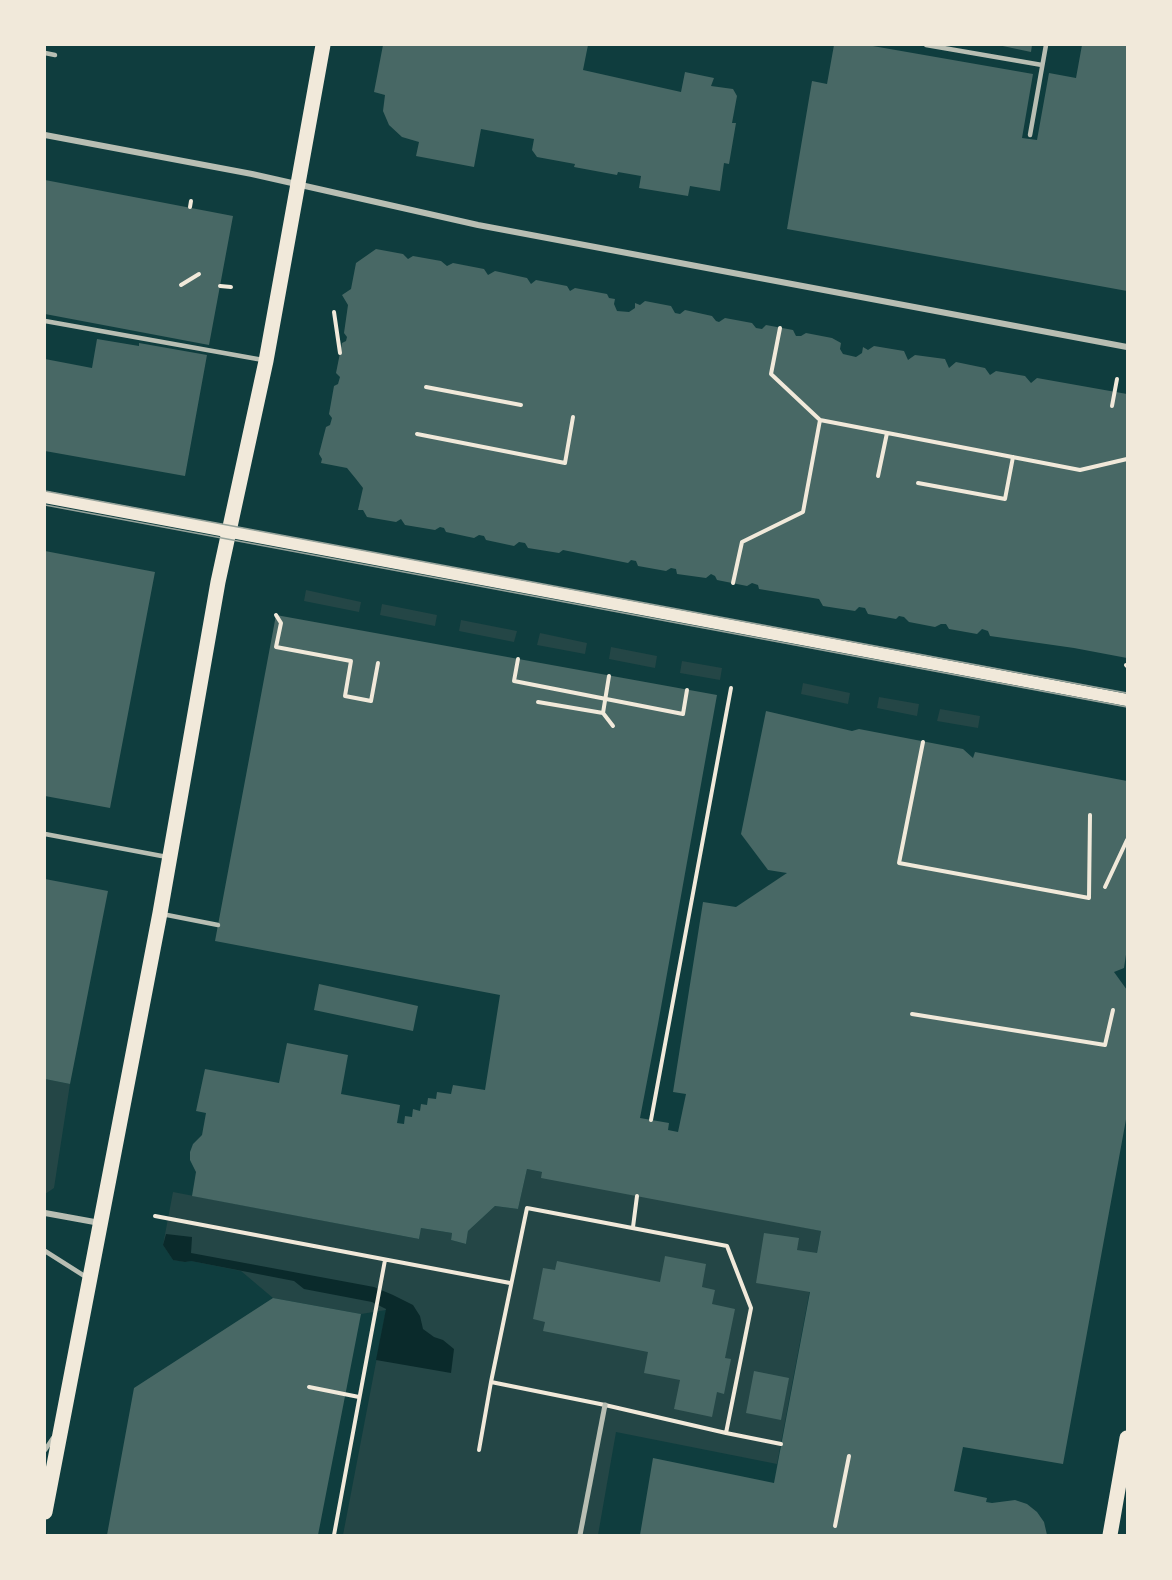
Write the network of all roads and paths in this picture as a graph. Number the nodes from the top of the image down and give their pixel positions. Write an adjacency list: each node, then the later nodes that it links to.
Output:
1 (324, 45): 9 (main road)
2 (926, 45): 6 (lane)
3 (1046, 45): 6 (lane)
4 (45, 53): 5 (lane)
5 (55, 55)
6 (1042, 65): 8 (lane)
7 (45, 135): 9 (street)
8 (1030, 135)
9 (297, 185): 19 (street); 21 (main road)
10 (191, 201): 11 (path)
11 (190, 207)
12 (199, 274): 13 (path)
13 (181, 285)
14 (220, 285): 15 (path)
15 (231, 287)
16 (334, 312): 20 (path)
17 (45, 321): 21 (lane)
18 (780, 328): 27 (path)
19 (1127, 347)
20 (340, 353)
21 (266, 361): 35 (main road)
22 (1117, 379): 25 (path)
23 (426, 387): 24 (path)
24 (521, 405)
25 (1112, 406)
26 (573, 417): 29 (path)
27 (820, 420): 28 (path); 36 (path)
28 (887, 433): 30 (path); 32 (path)
29 (417, 434)
30 (1013, 457): 31 (path); 33 (path)
31 (1127, 459)
32 (878, 476)
33 (918, 483)
34 (45, 498): 35 (main road)
35 (230, 532): 44 (main road); 52 (main road)
36 (733, 583)
37 (276, 615): 39 (path)
38 (518, 659): 43 (path)
39 (378, 663)
40 (609, 676): 43 (path)
41 (731, 688): 58 (path)
42 (687, 690): 43 (path)
43 (605, 699): 46 (path)
44 (1127, 699)
45 (538, 702): 46 (path)
46 (603, 713): 47 (path)
47 (613, 726)
48 (923, 742): 49 (path)
49 (1090, 815)
50 (45, 834): 52 (lane)
51 (1127, 840): 53 (path)
52 (170, 857): 54 (main road)
53 (1105, 887)
54 (160, 913): 55 (lane); 62 (main road)
55 (218, 925)
56 (1113, 1010): 57 (path)
57 (912, 1014)
58 (651, 1120)
59 (637, 1196): 63 (path)
60 (45, 1213): 62 (street)
61 (155, 1216): 65 (path)
62 (100, 1223): 66 (main road)
63 (633, 1227): 67 (path); 73 (path)
64 (45, 1251): 66 (lane)
65 (385, 1260): 67 (path); 70 (path)
66 (90, 1280): 72 (main road)
67 (510, 1283): 68 (path)
68 (491, 1382): 71 (path); 77 (path)
69 (309, 1388): 70 (path)
70 (360, 1397): 81 (path)
71 (605, 1405): 73 (path); 82 (street)
72 (62, 1426): 76 (lane); 79 (main road)
73 (726, 1433): 75 (path)
74 (1127, 1438): 83 (main road)
75 (781, 1444)
76 (45, 1450)
77 (479, 1450)
78 (849, 1456): 80 (path)
79 (45, 1512)
80 (835, 1526)
81 (334, 1535)
82 (580, 1535)
83 (1110, 1535)

